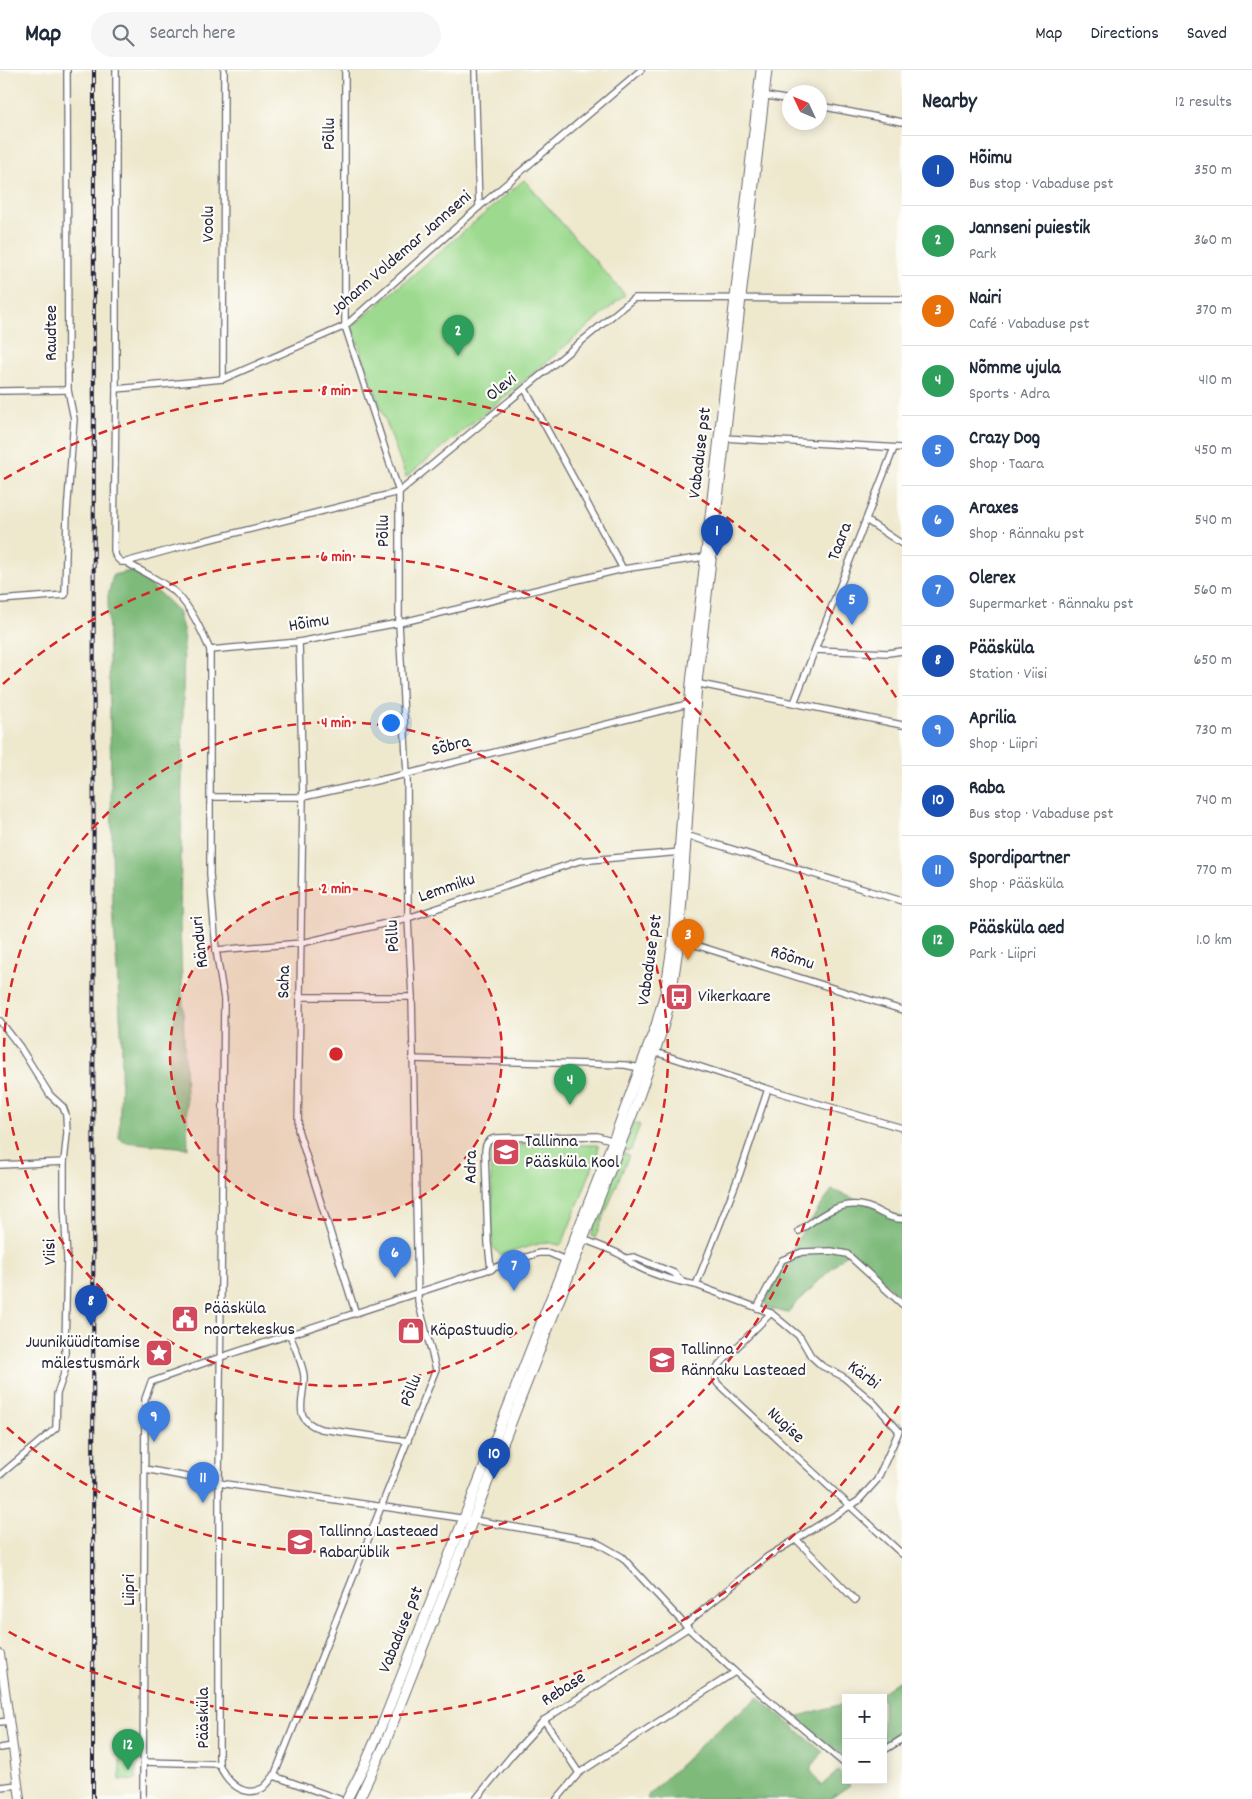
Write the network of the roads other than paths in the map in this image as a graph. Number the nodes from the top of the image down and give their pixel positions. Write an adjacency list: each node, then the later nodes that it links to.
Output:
1 (67, 70): 20 (street, Raudtee)
2 (116, 70): 18 (street)
3 (224, 70): 17 (street, Voolu)
4 (345, 70): 16 (street, Põllu)
5 (476, 70): 13 (street)
6 (641, 70): 13 (street, Johann Voldemar Jannseni)
7 (761, 70): 9 (highway, Vabaduse pst)
8 (768, 70): 9 (highway, Vabaduse pst)
9 (761, 95): 10 (street); 14 (highway, Vabaduse pst)
10 (782, 99)
11 (827, 107): 12 (street)
12 (902, 122)
13 (479, 208): 16 (street, Johann Voldemar Jannseni)
14 (738, 298): 15 (street, Olevi); 19 (street, Olevi); 22 (highway, Vabaduse pst)
15 (902, 299)
16 (345, 326): 17 (street, Johann Voldemar Jannseni); 25 (street, Põllu)
17 (223, 379): 18 (street, Johann Voldemar Jannseni)
18 (116, 389): 29 (street)
19 (525, 389): 25 (street, Olevi); 30 (street)
20 (68, 390): 21 (street); 31 (street, Raudtee)
21 (0, 391)
22 (722, 438): 23 (street); 28 (highway, Vabaduse pst); 37 (highway, Vabaduse pst)
23 (894, 448): 24 (street); 26 (street, Taara)
24 (902, 448)
25 (399, 492): 29 (street, Olevi); 32 (street, Põllu)
26 (866, 520): 27 (street); 35 (street, Taara)
27 (902, 544)
28 (705, 557): 30 (street, Hõimu); 37 (highway, Vabaduse pst)
29 (126, 562): 34 (street, Ränduri)
30 (623, 570): 32 (street, Hõimu)
31 (0, 600)
32 (399, 623): 33 (street, Hõimu); 41 (street, Põllu)
33 (299, 642): 34 (street, Hõimu); 43 (street, Saha)
34 (210, 650): 42 (street, Ränduri)
35 (815, 650): 36 (street); 38 (street, Taara)
36 (902, 651)
37 (694, 683): 38 (street); 39 (highway, Vabaduse pst)
38 (794, 703): 40 (street)
39 (692, 704): 41 (street, Sõbra); 44 (highway, Vabaduse pst)
40 (902, 725)
41 (407, 774): 43 (street, Sõbra); 47 (street, Põllu)
42 (211, 797): 43 (street, Sõbra); 50 (street, Ränduri)
43 (303, 797): 49 (street, Saha)
44 (683, 836): 45 (highway, Vabaduse pst); 46 (street)
45 (682, 852): 47 (street, Lemmiku); 48 (highway, Vabaduse pst)
46 (902, 901)
47 (408, 918): 49 (street, Lemmiku); 52 (street, Põllu)
48 (676, 941): 53 (street, Rõõmu); 55 (highway, Vabaduse pst)
49 (302, 943): 50 (street, Lemmiku); 51 (street, Saha)
50 (216, 950): 75 (street, Ränduri)
51 (299, 997): 52 (street); 73 (street, Saha)
52 (412, 997): 56 (street, Põllu)
53 (902, 1010)
54 (0, 1021): 61 (street, Viisi)
55 (651, 1051): 57 (highway, Vabaduse pst); 58 (street); 60 (highway, Vabaduse pst)
56 (412, 1059): 57 (street); 69 (street, Põllu)
57 (640, 1068): 60 (highway, Vabaduse pst)
58 (768, 1089): 59 (street); 68 (street)
59 (902, 1128)
60 (617, 1142): 65 (highway, Vabaduse pst); 67 (street, Adra)
61 (64, 1162): 62 (street); 78 (street, Viisi)
62 (0, 1164)
63 (902, 1219): 64 (street)
64 (799, 1231)
65 (580, 1238): 66 (highway, Vabaduse pst); 68 (street, Kärbi)
66 (571, 1262): 67 (street); 82 (highway, Vabaduse pst); 83 (highway, Vabaduse pst)
67 (491, 1270): 69 (street)
68 (696, 1285): 71 (street, Kärbi)
69 (418, 1293): 73 (street); 76 (street, Põllu)
70 (902, 1304): 71 (street)
71 (757, 1308): 72 (street, Kärbi)
72 (771, 1313): 80 (street, Kärbi); 80 (street, Nugise)
73 (356, 1314): 74 (street)
74 (290, 1335): 75 (street); 76 (street)
75 (221, 1357): 77 (street, Liipri); 79 (street, Pääsküla)
76 (408, 1442): 81 (street, Põllu)
77 (146, 1469): 79 (street); 98 (street, Liipri)
78 (0, 1475)
79 (219, 1483): 81 (street); 100 (street, Pääsküla)
80 (850, 1506): 84 (street, Kärbi); 85 (street, Nugise)
81 (382, 1507): 82 (street); 102 (street, Põllu)
82 (464, 1518): 83 (street); 109 (highway, Vabaduse pst)
83 (474, 1520): 87 (street); 110 (highway, Vabaduse pst)
84 (796, 1539): 86 (street); 87 (street, Kärbi)
85 (902, 1554)
86 (855, 1600)
87 (687, 1626): 89 (street); 91 (street, Rebase)
88 (0, 1654): 90 (main road)
89 (735, 1672): 99 (street); 101 (street)
90 (2, 1686): 92 (main road)
91 (544, 1720): 101 (street); 111 (street, Rebase)
92 (9, 1721): 93 (street); 95 (main road)
93 (0, 1722)
94 (902, 1739): 97 (street)
95 (13, 1746): 96 (street); 103 (main road)
96 (0, 1748)
97 (887, 1748)
98 (144, 1762): 100 (street); 107 (street, Liipri)
99 (842, 1762)
100 (219, 1764): 105 (street, Pääsküla)
101 (579, 1773): 112 (street)
102 (274, 1776): 105 (street, Põllu); 108 (street)
103 (18, 1785): 104 (street); 106 (main road)
104 (0, 1787)
105 (249, 1793)
106 (20, 1799)
107 (143, 1799)
108 (339, 1799)
109 (347, 1799)
110 (359, 1799)
111 (476, 1799)
112 (557, 1799)

